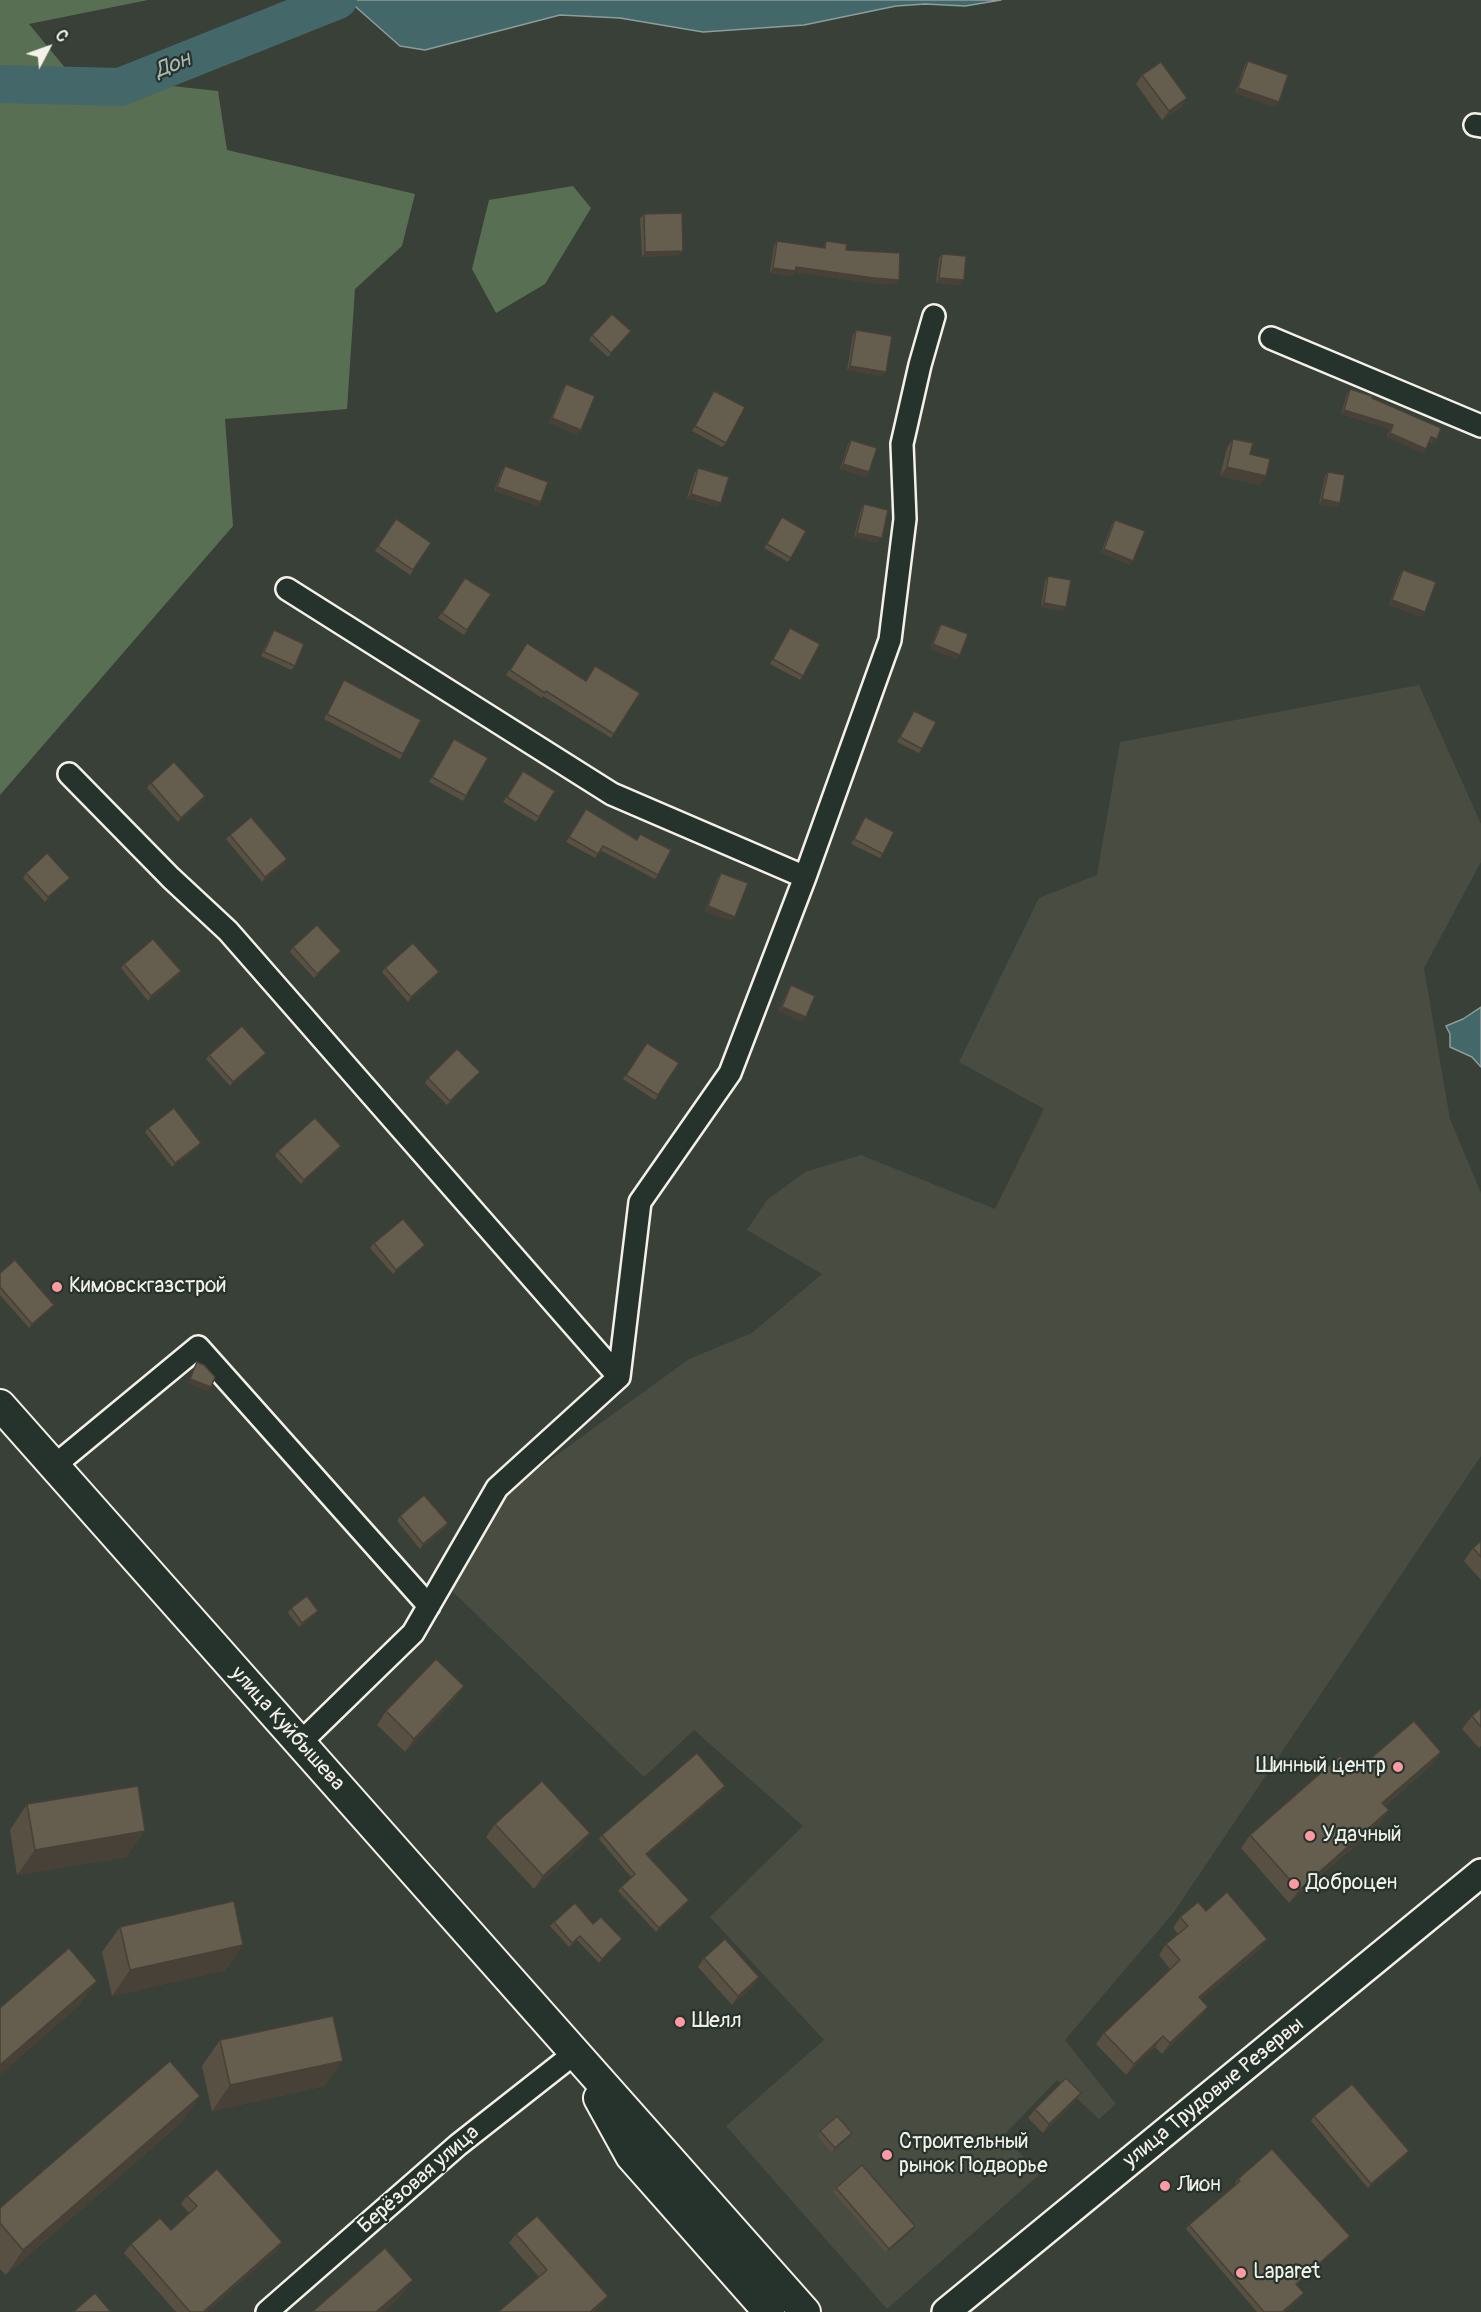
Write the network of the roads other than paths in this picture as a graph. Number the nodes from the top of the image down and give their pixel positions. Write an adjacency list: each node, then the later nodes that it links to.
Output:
1 (934, 316): 6 (street)
2 (1271, 338): 3 (street)
3 (1481, 426)
4 (287, 589): 6 (street)
5 (69, 774): 7 (street)
6 (805, 877): 7 (street)
7 (619, 1377): 10 (street)
8 (0, 1405): 9 (main road, улица Куйбышева)
9 (54, 1466): 10 (street); 11 (main road, улица Куйбышева)
10 (429, 1606): 11 (street)
11 (300, 1743): 13 (main road, улица Куйбышева)
12 (1477, 1882): 17 (street, улица Трудовые Резервы)
13 (575, 2053): 14 (street, Берёзовая улица); 15 (main road); 16 (main road)
14 (267, 2312)
15 (769, 2312)
16 (805, 2312)
17 (946, 2312)

